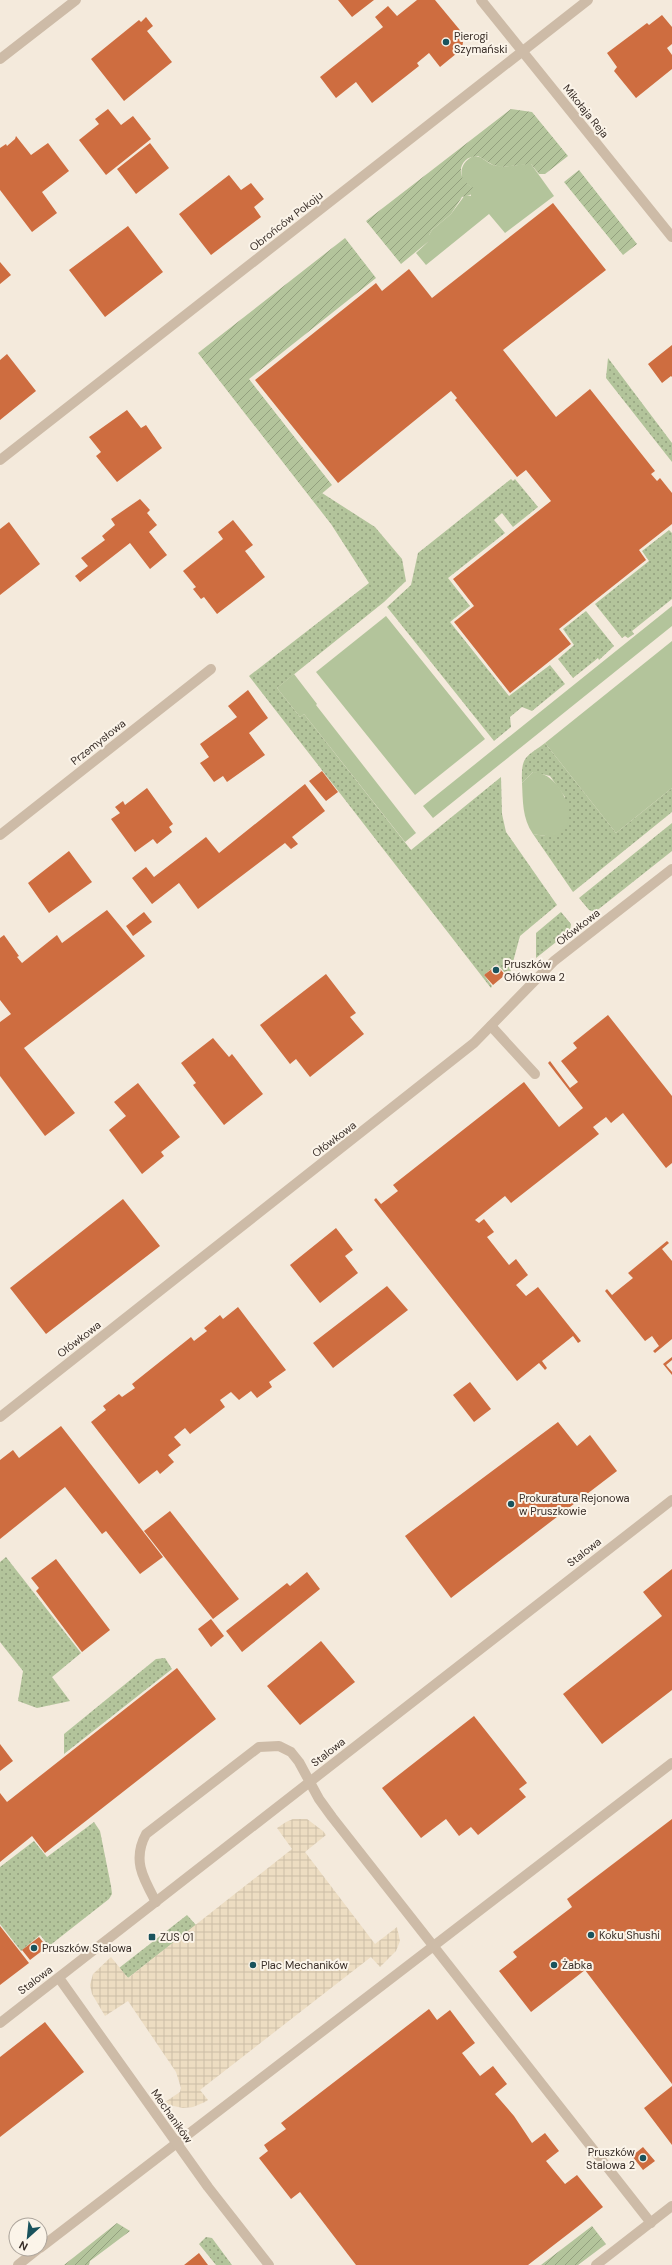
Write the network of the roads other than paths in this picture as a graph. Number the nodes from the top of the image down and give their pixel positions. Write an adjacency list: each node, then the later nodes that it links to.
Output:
1 (76, 0): 5 (street)
2 (481, 0): 4 (street, Mikołaja Reja)
3 (588, 0): 4 (street, Obrońców Pokoju)
4 (522, 52): 6 (street, Mikołaja Reja); 7 (street, Obrońców Pokoju)
5 (0, 59)
6 (672, 237)
7 (0, 460)
8 (212, 669): 9 (street, Przemysłowa)
9 (0, 835)
10 (672, 869): 11 (street, Ołówkowa)
11 (491, 1026): 12 (street); 13 (street, Ołówkowa)
12 (535, 1074)
13 (0, 1417)
14 (672, 1500): 16 (street, Stalowa)
15 (672, 1763): 18 (street)
16 (309, 1782): 17 (street, Stalowa); 17 (street); 18 (street)
17 (156, 1902): 19 (street, Stalowa)
18 (433, 1946): 21 (street); 23 (street)
19 (59, 1978): 20 (street, Stalowa); 21 (street, Mechaników)
20 (0, 2023)
21 (176, 2143): 24 (street); 27 (street, Mechaników)
22 (672, 2206): 23 (street)
23 (651, 2223): 28 (street)
24 (48, 2241)
25 (28, 2257): 26 (street)
26 (18, 2265)
27 (269, 2265)
28 (596, 2265)

